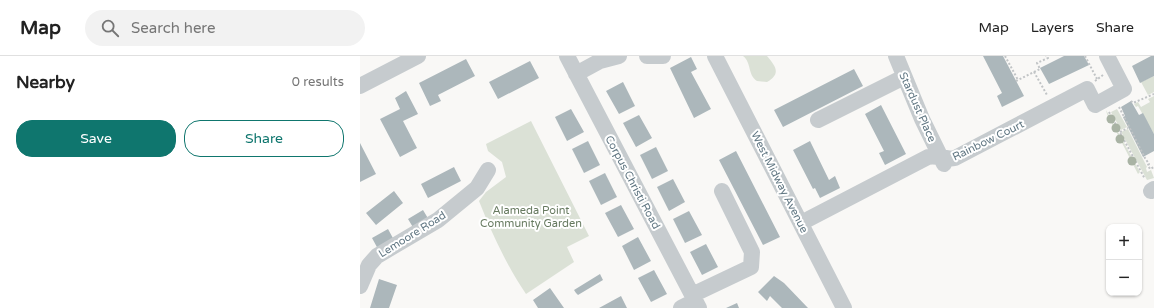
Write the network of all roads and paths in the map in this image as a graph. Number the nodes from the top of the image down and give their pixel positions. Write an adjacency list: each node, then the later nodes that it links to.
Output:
1 (418, 56): 17 (street)
2 (567, 56): 13 (street, Corpus Christi Road)
3 (619, 56): 13 (street)
4 (647, 56): 5 (street)
5 (663, 56)
6 (715, 56): 30 (street, West Midway Avenue)
7 (896, 56): 15 (street, Stardust Place)
8 (1005, 56): 12 (path)
9 (1046, 56): 12 (path)
10 (1085, 56): 16 (path)
11 (1106, 56): 20 (street)
12 (1034, 72): 19 (path)
13 (576, 74): 32 (street, Corpus Christi Road)
14 (1106, 74): 16 (path)
15 (904, 77): 22 (street); 25 (street, Stardust Place)
16 (1092, 84): 21 (street); 21 (path); 25 (street, Rainbow Court)
17 (360, 86)
18 (1154, 94): 20 (path)
19 (1049, 100)
20 (1122, 101): 21 (street); 21 (path); 26 (path)
21 (1102, 106): 24 (path)
22 (818, 120)
23 (1128, 128): 24 (path)
24 (1120, 132): 28 (path)
25 (944, 164): 30 (street, Rainbow Court)
26 (1154, 167)
27 (488, 170): 31 (street, Lemoore Road)
28 (1151, 188)
29 (722, 191): 32 (street)
30 (801, 223): 33 (street, West Midway Avenue)
31 (360, 286)
32 (692, 303)
33 (844, 308)

